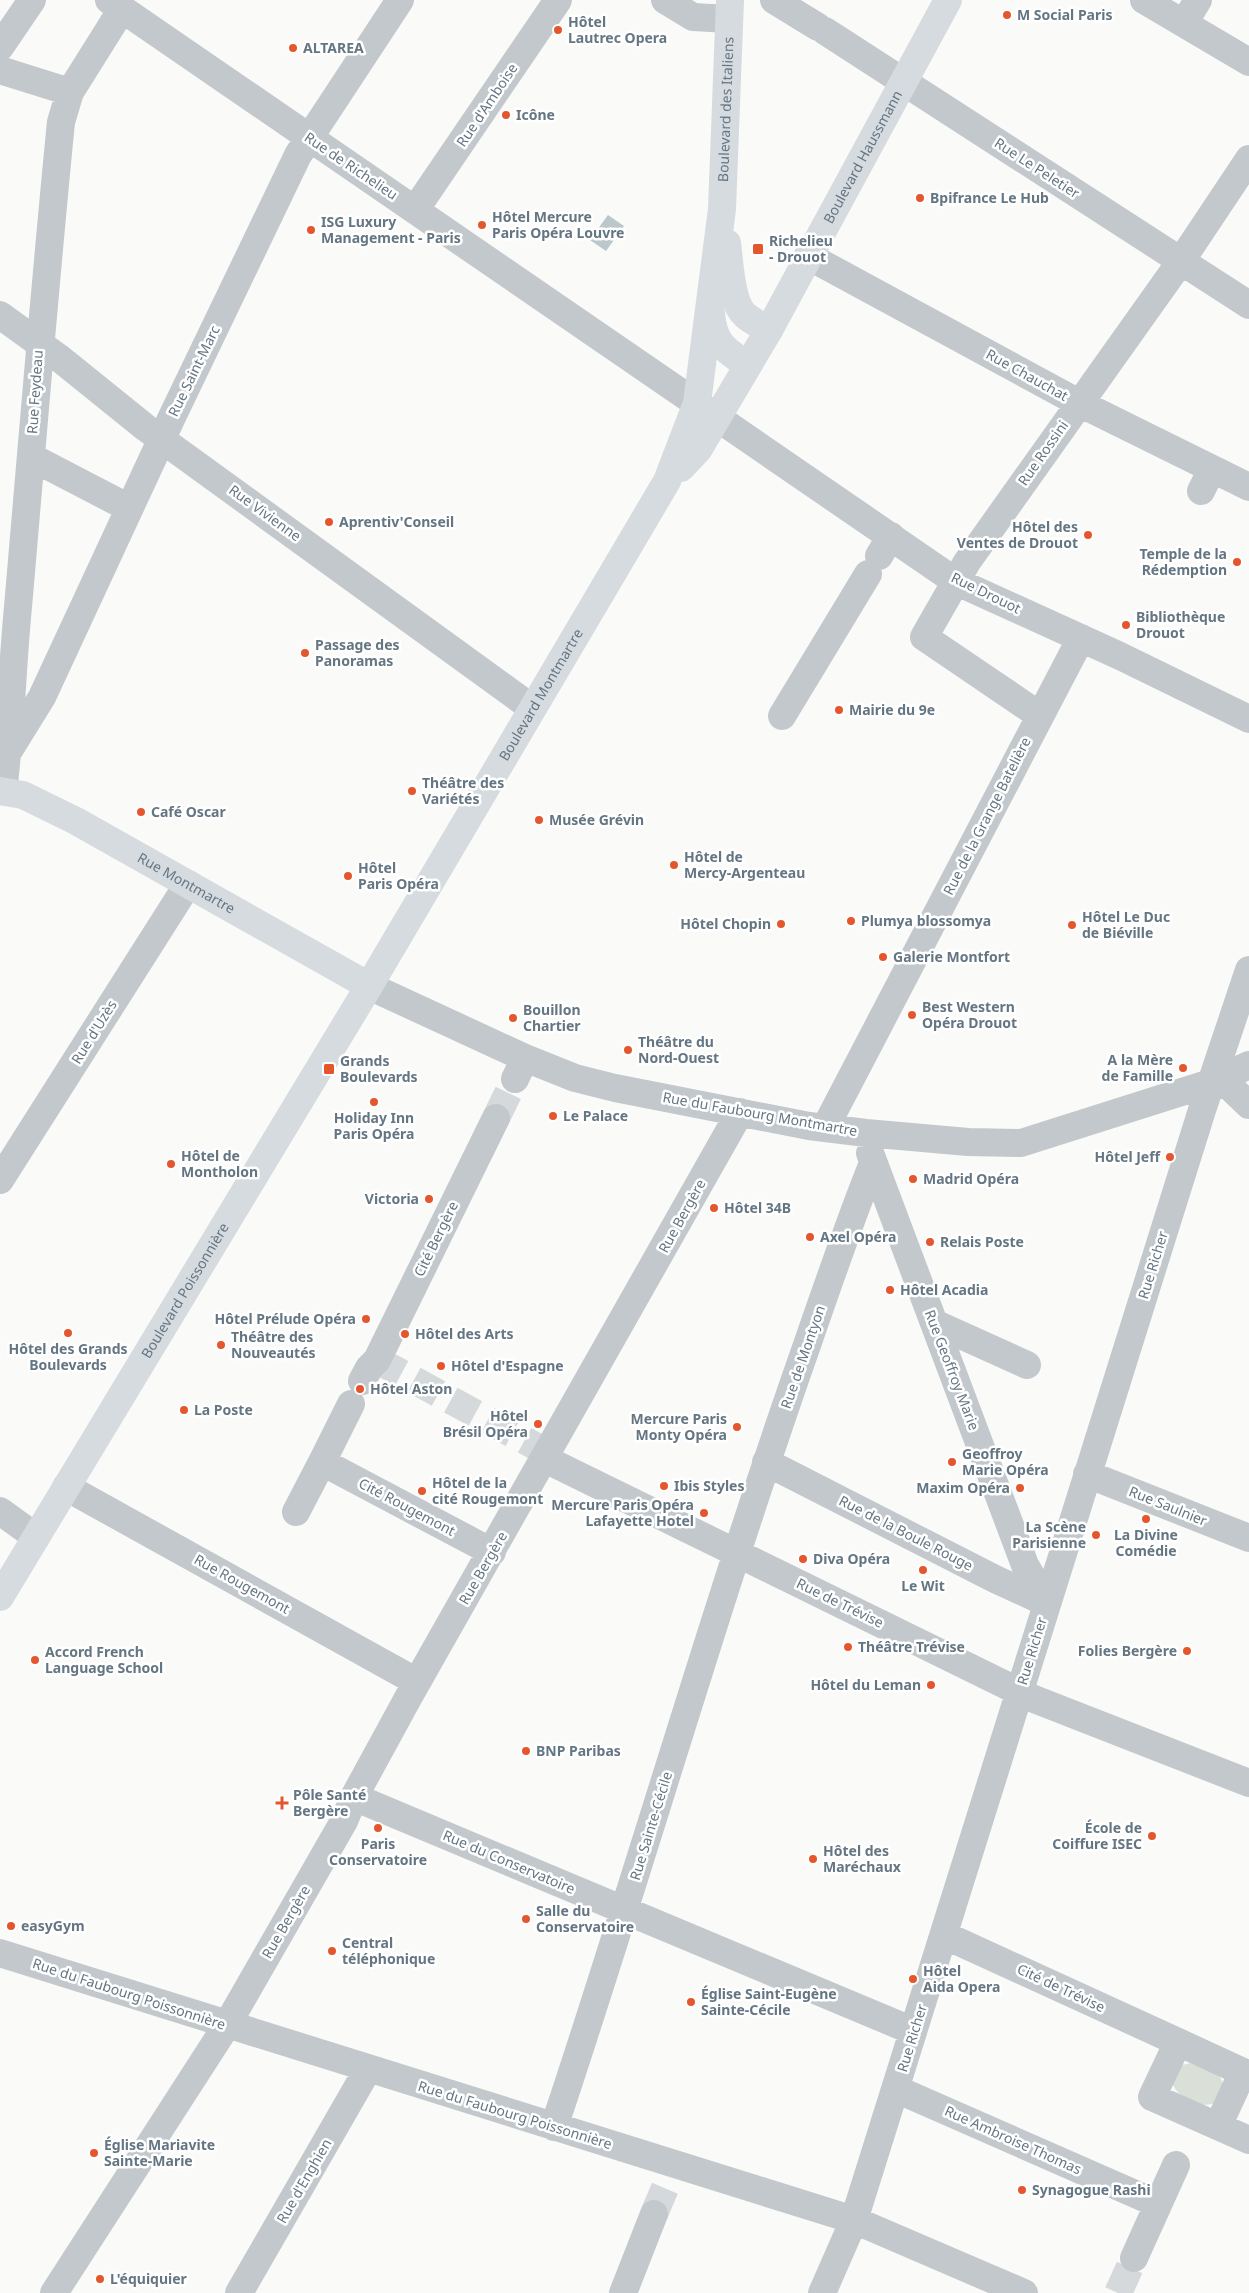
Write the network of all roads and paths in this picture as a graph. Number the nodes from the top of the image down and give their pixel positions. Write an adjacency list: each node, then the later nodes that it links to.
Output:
1 (32, 0): 12 (street)
2 (400, 0): 17 (street, Rue Saint-Marc)
3 (558, 0): 19 (street, Rue d'Amboise)
4 (665, 0): 10 (street)
5 (774, 0): 15 (street, Rue Le Peletier)
6 (948, 0): 15 (main road, Boulevard Haussmann)
7 (1144, 0): 11 (street)
8 (1198, 0): 11 (street)
9 (115, 5): 16 (street, Rue Feydeau); 17 (street, Rue de Richelieu)
10 (730, 10): 20 (main road, Boulevard des Italiens)
11 (1184, 23): 13 (street)
12 (0, 47)
13 (1249, 62)
14 (0, 70): 16 (street)
15 (903, 81): 21 (main road, Boulevard Haussmann); 22 (street, Rue Le Peletier)
16 (70, 92): 27 (street, Rue Feydeau)
17 (309, 137): 19 (street, Rue de Richelieu); 31 (street, Rue Saint-Marc)
18 (1249, 159): 22 (street, Rue Rossini)
19 (415, 210): 30 (street, Rue de Richelieu)
20 (721, 220): 23 (main road, Boulevard des Italiens); 26 (main road, Boulevard des Italiens)
21 (808, 256): 26 (main road, Boulevard Haussmann); 29 (street, Rue Chauchat)
22 (1180, 261): 24 (street, Rue Le Peletier); 29 (street, Rue Rossini)
23 (712, 281): 28 (main road); 30 (main road, Boulevard des Italiens)
24 (1249, 305)
25 (1, 319): 27 (street, Rue Vivienne)
26 (768, 330): 28 (main road, Boulevard Haussmann)
27 (39, 344): 31 (street, Rue Vivienne); 32 (street, Rue Feydeau)
28 (748, 365): 30 (main road, Boulevard Haussmann)
29 (1079, 403): 33 (street, Rue Chauchat); 36 (street, Rue Rossini)
30 (707, 410): 35 (street, Rue Drouot); 38 (main road, Boulevard Montmartre)
31 (162, 439): 34 (street, Rue Saint-Marc); 38 (street, Rue Vivienne)
32 (31, 457): 34 (street); 42 (street, Rue Feydeau)
33 (1249, 487)
34 (130, 508): 42 (street, Rue Saint-Marc)
35 (879, 556): 36 (street, Rue Drouot); 40 (street)
36 (955, 581): 37 (street, Rue Drouot); 39 (street, Rue Rossini)
37 (1081, 638): 39 (street, Rue de la Grange Batelière); 41 (street, Rue Drouot)
38 (532, 708): 46 (main road, Boulevard Montmartre)
39 (1039, 715): 52 (street, Rue de la Grange Batelière)
40 (782, 716)
41 (1249, 719)
42 (8, 752): 43 (street, Rue Feydeau)
43 (2, 791): 44 (main road, Rue Montmartre)
44 (188, 884): 46 (main road, Rue Montmartre); 55 (street, Rue d'Uzès)
45 (1249, 970): 48 (street, Rue Richer)
46 (369, 986): 50 (street, Rue du Faubourg Montmartre); 62 (main road, Boulevard Poissonnière)
47 (1249, 1065): 48 (street, Rue du Faubourg Montmartre)
48 (1210, 1083): 49 (street); 53 (street, Rue du Faubourg Montmartre); 61 (street, Rue Richer)
49 (1249, 1105)
50 (740, 1112): 52 (street, Rue du Faubourg Montmartre); 58 (street, Rue Bergère)
51 (496, 1118): 59 (street, Cité Bergère)
52 (825, 1128): 53 (street, Rue du Faubourg Montmartre)
53 (866, 1133): 54 (street, Rue Geoffroy Marie)
54 (872, 1163): 56 (street, Rue Geoffroy Marie); 60 (street, Rue de Montyon)
55 (0, 1180)
56 (934, 1323): 57 (street); 70 (street, Rue Geoffroy Marie)
57 (1027, 1365)
58 (545, 1459): 67 (street, Rue Bergère); 68 (street, Rue de Trévise)
59 (322, 1462): 64 (street); 67 (street, Cité Rougemont)
60 (766, 1462): 68 (street, Rue de Montyon); 70 (street, Rue de la Boule Rouge)
61 (1087, 1474): 66 (street, Rue Saulnier); 70 (street, Rue Richer)
62 (66, 1487): 65 (main road, Boulevard Poissonnière); 71 (street, Rue Rougemont)
63 (0, 1511): 65 (street)
64 (296, 1512)
65 (36, 1536): 69 (main road, Boulevard Poissonnière)
66 (1249, 1538)
67 (492, 1552): 71 (street, Rue Bergère)
68 (736, 1552): 72 (street, Rue de Trévise); 75 (street, Rue Sainte-Cécile)
69 (0, 1596)
70 (1047, 1603): 72 (street, Rue Richer)
71 (417, 1682): 74 (street, Rue Bergère)
72 (1020, 1691): 73 (street, Rue de Trévise); 76 (street, Rue Richer)
73 (1249, 1783)
74 (354, 1797): 75 (street, Rue du Conservatoire); 78 (street, Rue Bergère)
75 (625, 1911): 79 (street, Rue du Conservatoire); 84 (street, Rue Sainte-Cécile)
76 (944, 1934): 79 (street, Rue Richer); 80 (street, Cité de Trévise)
77 (0, 1953): 78 (street, Rue du Faubourg Poissonnière)
78 (227, 2025): 81 (street, Rue du Faubourg Poissonnière); 91 (street, Rue Bergère)
79 (913, 2032): 82 (street, Rue Richer)
80 (1178, 2042): 83 (street, Cité de Trévise); 83 (street)
81 (368, 2069): 84 (street, Rue du Faubourg Poissonnière); 92 (street, Rue d'Enghien)
82 (896, 2089): 87 (street, Rue Ambroise Thomas); 89 (street, Rue Richer)
83 (1218, 2126): 85 (street)
84 (554, 2127): 89 (street, Rue du Faubourg Poissonnière)
85 (1249, 2140)
86 (1176, 2165): 87 (street)
87 (1158, 2204): 90 (street)
88 (654, 2214): 93 (street)
89 (854, 2220): 94 (street, Rue Richer); 95 (street, Rue du Faubourg Poissonnière)
90 (1134, 2258)
91 (54, 2293)
92 (239, 2293)
93 (623, 2293)
94 (822, 2293)
95 (1024, 2293)

